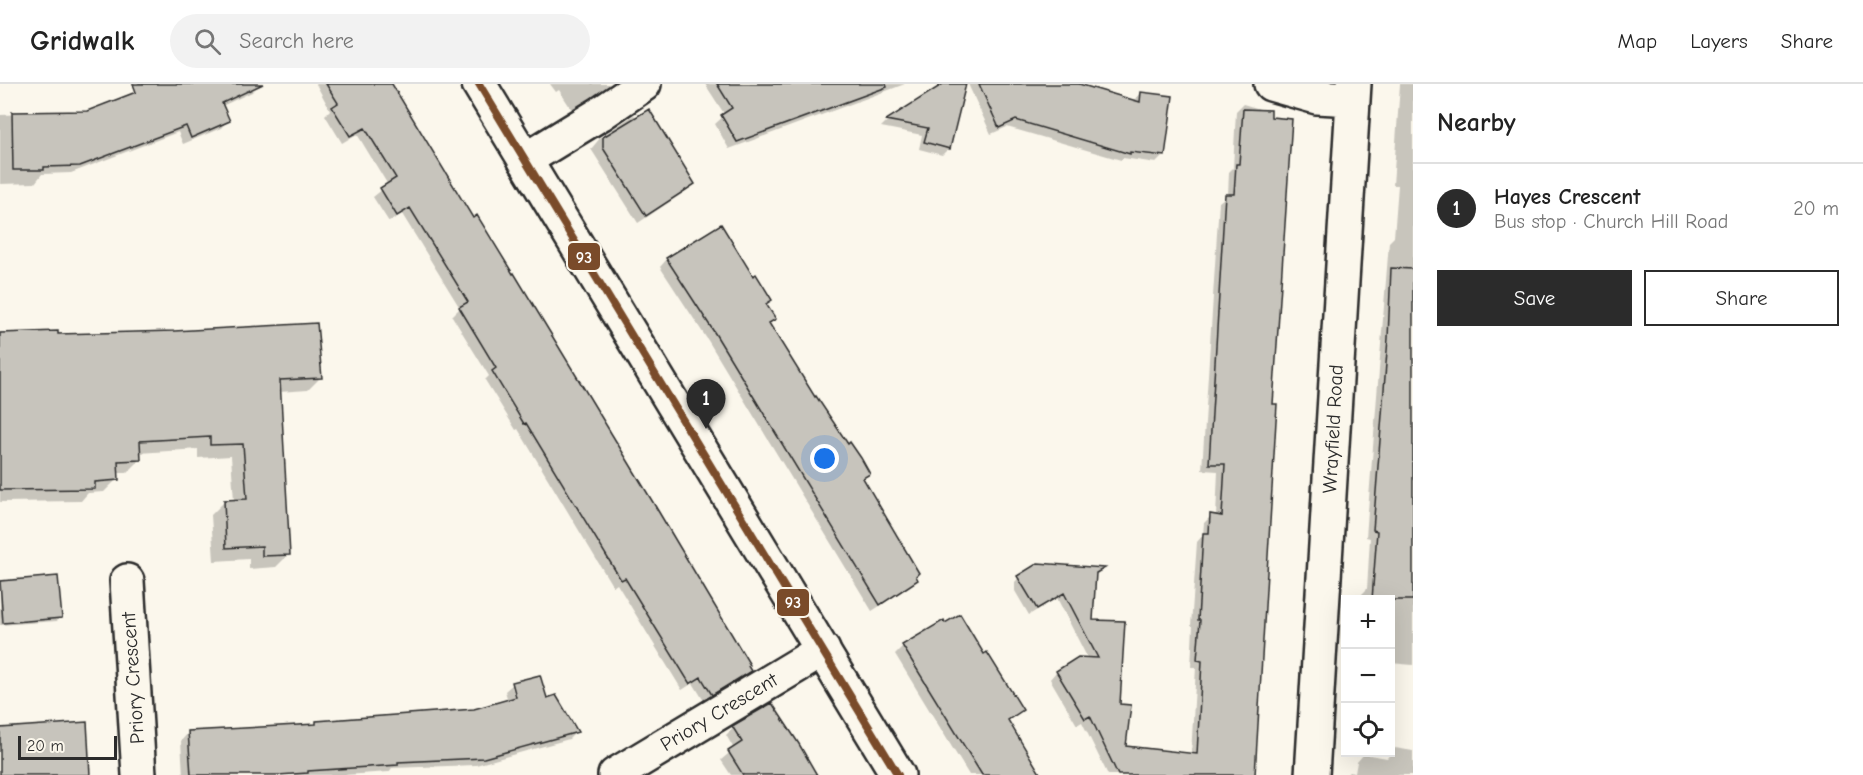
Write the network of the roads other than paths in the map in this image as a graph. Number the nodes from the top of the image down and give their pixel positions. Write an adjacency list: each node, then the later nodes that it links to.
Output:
1 (479, 84): 5 (street)
2 (644, 84): 5 (street)
3 (1271, 84): 4 (street)
4 (1354, 92): 11 (street, Wrayfield Road)
5 (525, 160): 7 (street)
6 (127, 581): 8 (street, Priory Crescent)
7 (823, 650): 9 (street, Priory Crescent); 10 (street)
8 (139, 775)
9 (615, 775)
10 (898, 775)
11 (1312, 775)

